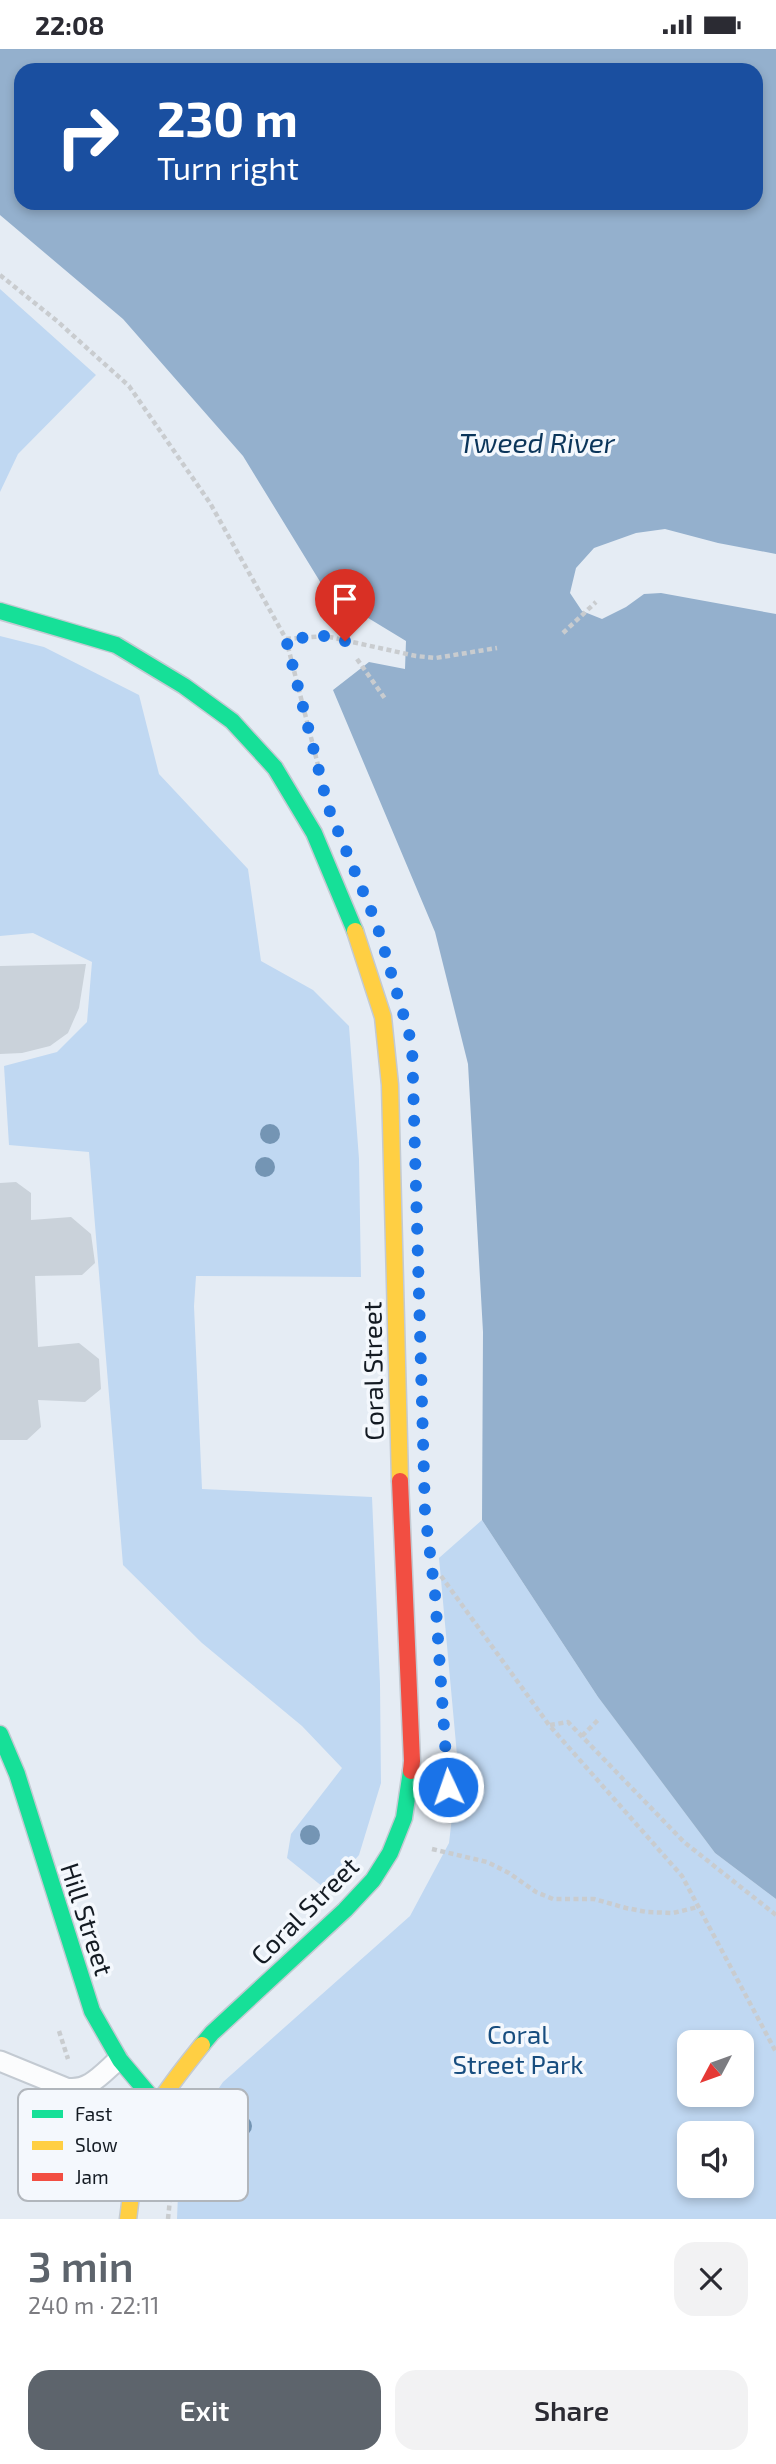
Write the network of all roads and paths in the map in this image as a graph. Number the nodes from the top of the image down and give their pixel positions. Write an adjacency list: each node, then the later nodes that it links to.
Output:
1 (0, 275): 5 (path)
2 (597, 602): 4 (path)
3 (0, 611): 26 (street, Coral Street)
4 (563, 633)
5 (286, 639): 6 (path); 9 (path)
6 (497, 648)
7 (357, 659): 8 (path)
8 (386, 700)
9 (320, 771)
10 (440, 1575): 12 (path)
11 (599, 1719): 14 (path)
12 (549, 1725): 14 (path); 20 (path)
13 (0, 1734): 23 (street, Hill Street)
14 (582, 1736): 21 (path)
15 (448, 1779): 16 (path)
16 (442, 1819)
17 (435, 1840): 18 (path)
18 (432, 1849): 19 (path); 20 (path)
19 (428, 1858)
20 (698, 1907): 22 (path)
21 (776, 1915)
22 (776, 2052)
23 (118, 2060): 24 (lane); 25 (street, Hill Street)
24 (0, 2061)
25 (144, 2089)
26 (167, 2089)
27 (130, 2201): 29 (street, Coral Street)
28 (170, 2201): 30 (path)
29 (128, 2219)
30 (168, 2219)

